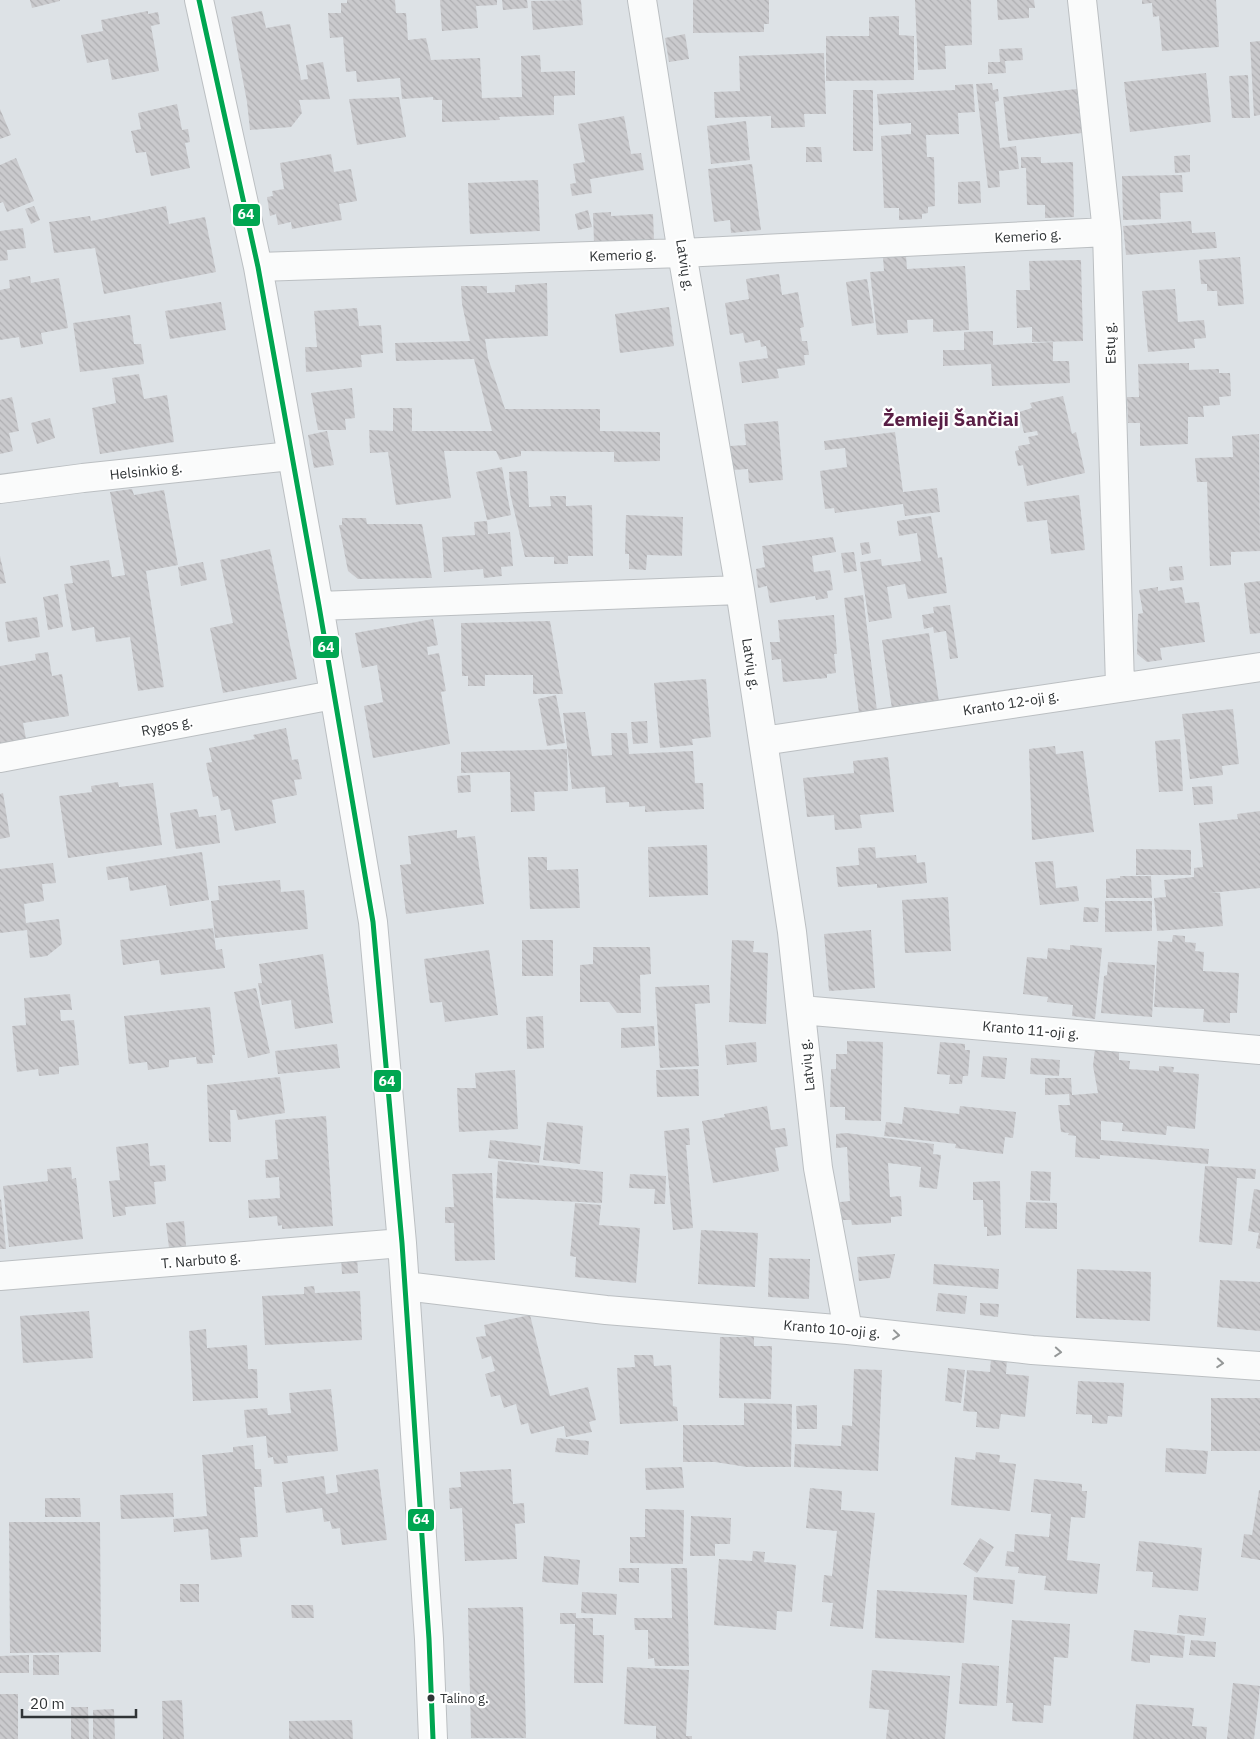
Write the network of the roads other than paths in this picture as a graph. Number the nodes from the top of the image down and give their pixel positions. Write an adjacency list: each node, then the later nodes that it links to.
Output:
1 (199, 0): 6 (street)
2 (642, 0): 5 (street, Latvių g.)
3 (1082, 0): 4 (street, Estų g.)
4 (1107, 232): 5 (street, Kemerio g.); 12 (street, Estų g.)
5 (682, 253): 6 (street, Kemerio g.); 9 (street, Latvių g.)
6 (258, 267): 7 (street)
7 (291, 456): 8 (street, Helsinkio g.); 10 (street)
8 (0, 489)
9 (740, 590): 10 (street); 14 (street, Latvių g.)
10 (319, 606): 13 (street)
11 (1260, 667): 12 (street, Kranto 12-oji g.)
12 (1120, 686): 14 (street, Kranto 12-oji g.)
13 (333, 695): 15 (street, Rygos g.); 18 (street)
14 (763, 741): 16 (street, Latvių g.)
15 (0, 758)
16 (801, 1010): 17 (street, Kranto 11-oji g.); 21 (street, Latvių g.)
17 (1260, 1050)
18 (402, 1244): 19 (street, T. Narbuto g.); 20 (street)
19 (0, 1276)
20 (405, 1286): 21 (street, Kranto 10-oji g.); 23 (street)
21 (848, 1330): 22 (street, Kranto 10-oji g., one-way to 22)
22 (1260, 1366)
23 (433, 1739)

